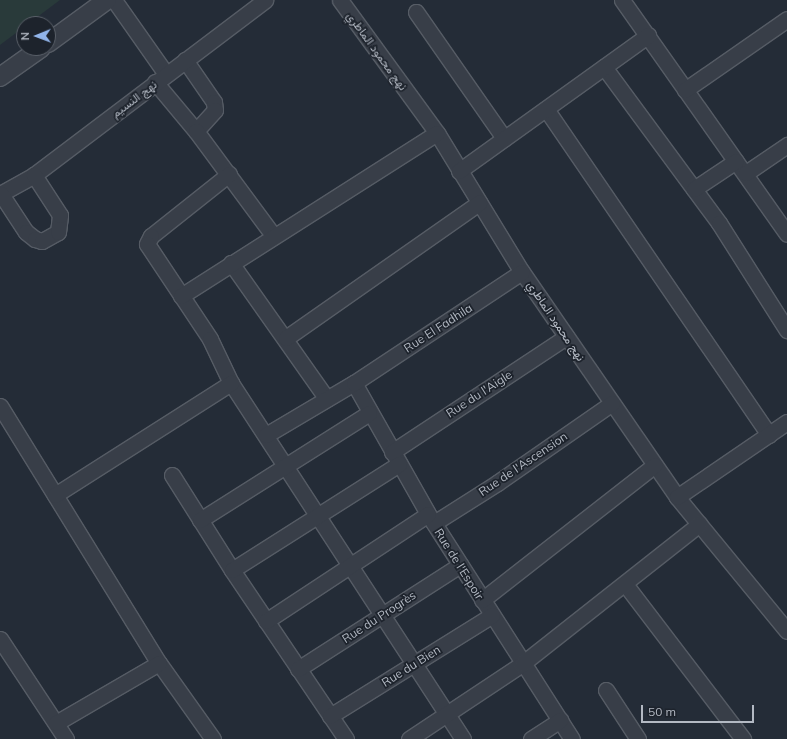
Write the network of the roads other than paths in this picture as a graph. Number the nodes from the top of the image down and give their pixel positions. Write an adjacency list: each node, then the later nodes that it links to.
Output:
1 (107, 0): 9 (street)
2 (114, 0): 14 (street)
3 (265, 0): 11 (street, نهج النسيم)
4 (340, 0): 18 (street, نهج محمود الماطري)
5 (622, 0): 8 (street)
6 (416, 12): 19 (street)
7 (787, 19): 15 (street)
8 (648, 36): 12 (street); 15 (street)
9 (56, 37)
10 (30, 56): 13 (street)
11 (184, 60): 14 (street, نهج النسيم); 17 (street)
12 (604, 67): 16 (street); 27 (street)
13 (0, 78)
14 (161, 78): 17 (street); 25 (street, نهج النسيم)
15 (685, 90): 21 (street)
16 (546, 109): 19 (street); 45 (street)
17 (196, 131): 24 (street)
18 (437, 133): 22 (street, نهج محمود الماطري); 30 (street)
19 (504, 138): 22 (street)
20 (787, 145): 23 (street)
21 (736, 161): 23 (street); 27 (street)
22 (459, 171): 28 (street, نهج محمود الماطري)
23 (746, 173): 29 (street)
24 (229, 174): 30 (street); 33 (street)
25 (34, 175): 26 (street, نهج النسيم); 26 (street)
26 (2, 189)
27 (694, 189): 34 (street)
28 (479, 203): 32 (street, نهج محمود الماطري); 36 (street)
29 (787, 234)
30 (273, 235): 31 (street)
31 (231, 263): 33 (street); 36 (street)
32 (522, 272): 35 (street, نهج محمود الماطري); 38 (street, Rue El Fadhila)
33 (181, 296): 37 (street)
34 (787, 330)
35 (566, 337): 40 (street, نهج محمود الماطري); 46 (street, Rue du l'Aigle)
36 (286, 338): 39 (street)
37 (231, 383): 44 (street); 50 (street)
38 (354, 383): 39 (street, Rue El Fadhila); 42 (street, Rue de l'Espoir)
39 (327, 399): 44 (street, Rue El Fadhila)
40 (612, 403): 48 (street, نهج محمود الماطري); 53 (street, Rue de l'Ascension)
41 (0, 406): 50 (street)
42 (369, 413): 46 (street, Rue de l'Espoir); 47 (street)
43 (787, 422): 45 (street)
44 (266, 435): 47 (street)
45 (769, 435): 51 (street)
46 (395, 458): 52 (street, Rue du l'Aigle); 53 (street, Rue de l'Espoir)
47 (285, 466): 52 (street); 54 (street)
48 (655, 466): 51 (street, نهج محمود الماطري); 60 (street)
49 (172, 475): 54 (street)
50 (55, 495): 66 (street)
51 (677, 496): 55 (street, نهج محمود الماطري)
52 (318, 517): 56 (street); 58 (street, Rue du l'Aigle)
53 (431, 518): 56 (street, Rue de l'Ascension); 57 (street, Rue de l'Espoir)
54 (200, 520): 58 (street)
55 (699, 524): 59 (street); 64 (street, نهج محمود الماطري)
56 (349, 564): 62 (street); 63 (street, Rue de l'Ascension)
57 (460, 564): 60 (street, Rue de l'Espoir); 62 (street, Rue du Progrès)
58 (232, 570): 63 (street)
59 (625, 584): 67 (street); 83 (street)
60 (482, 600): 61 (street, Rue de l'Espoir)
61 (492, 615): 67 (street, Rue de l'Espoir); 68 (street, Rue du Bien)
62 (382, 616): 68 (street); 69 (street, Rue du Progrès)
63 (266, 621): 69 (street)
64 (787, 631)
65 (0, 639): 74 (street)
66 (158, 663): 74 (street); 76 (street)
67 (522, 664): 71 (street); 73 (street, Rue de l'Espoir)
68 (413, 665): 71 (street); 72 (street, Rue du Bien)
69 (298, 669): 72 (street)
70 (606, 690): 82 (street)
71 (446, 714): 78 (street); 79 (street)
72 (330, 716): 77 (street)
73 (560, 720): 80 (street); 81 (street, Rue de l'Espoir)
74 (56, 722): 75 (street)
75 (66, 739)
76 (213, 739)
77 (346, 739)
78 (409, 739)
79 (463, 739)
80 (531, 739)
81 (572, 739)
82 (638, 739)
83 (743, 739)

